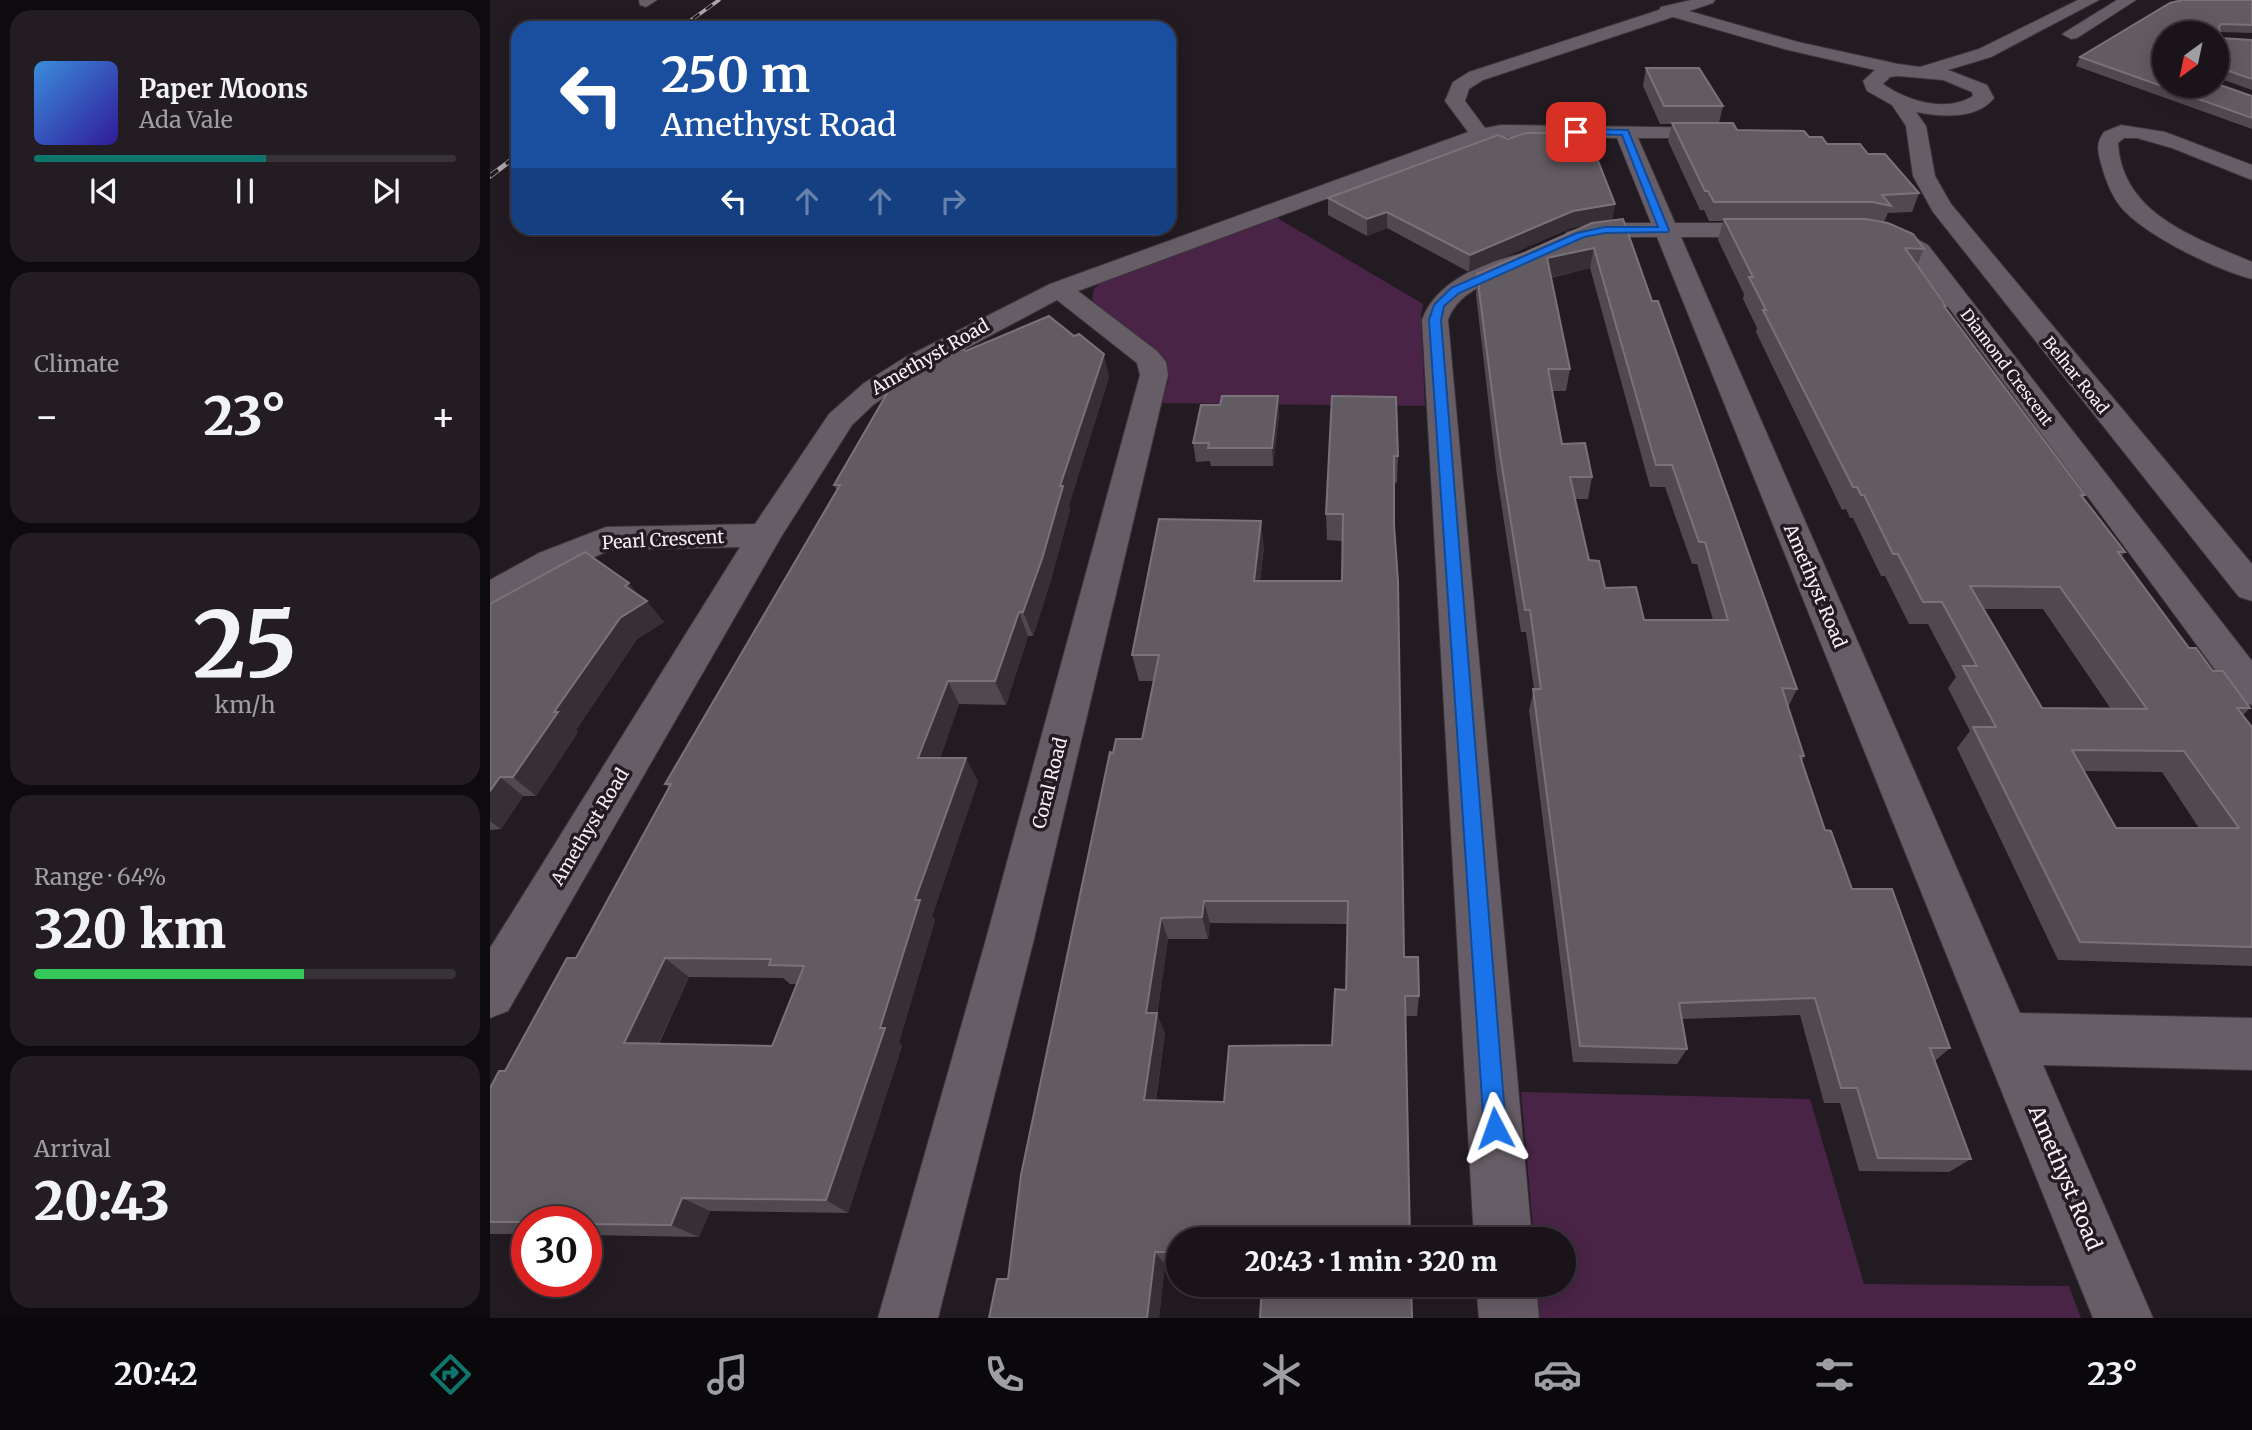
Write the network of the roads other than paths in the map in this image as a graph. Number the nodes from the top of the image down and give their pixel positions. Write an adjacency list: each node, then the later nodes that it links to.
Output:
1 (1707, 0): 5 (street)
2 (2091, 0): 9 (street)
3 (2128, 0): 6 (street)
4 (1647, 4): 5 (street)
5 (1671, 12): 7 (street); 15 (street)
6 (2051, 45)
7 (1794, 46): 8 (street); 10 (street)
8 (1898, 70): 9 (street); 10 (street)
9 (1925, 71): 11 (street)
10 (1874, 88): 12 (street)
11 (1981, 90): 12 (street); 16 (street)
12 (1900, 102): 16 (street, Belhar Road)
13 (1625, 132): 14 (street, Amethyst Road); 15 (street, Amethyst Road); 18 (street, Amethyst Road)
14 (1745, 132)
15 (1480, 135): 22 (street, Amethyst Road)
16 (1919, 152): 24 (street, Belhar Road)
17 (2252, 173): 21 (street)
18 (1664, 230): 19 (street); 28 (street, Amethyst Road); 30 (street)
19 (1803, 230)
20 (1844, 230): 26 (street, Diamond Crescent)
21 (2252, 271)
22 (1059, 289): 23 (street, Amethyst Road); 32 (street, Coral Road)
23 (765, 536): 25 (street, Pearl Crescent); 27 (street, Amethyst Road)
24 (2252, 588)
25 (490, 596)
26 (2252, 690)
27 (490, 994)
28 (2006, 1038): 29 (street); 34 (street, Amethyst Road)
29 (2252, 1044)
30 (1502, 1227)
31 (1507, 1297): 33 (street)
32 (908, 1318)
33 (1509, 1318)
34 (2123, 1318)

